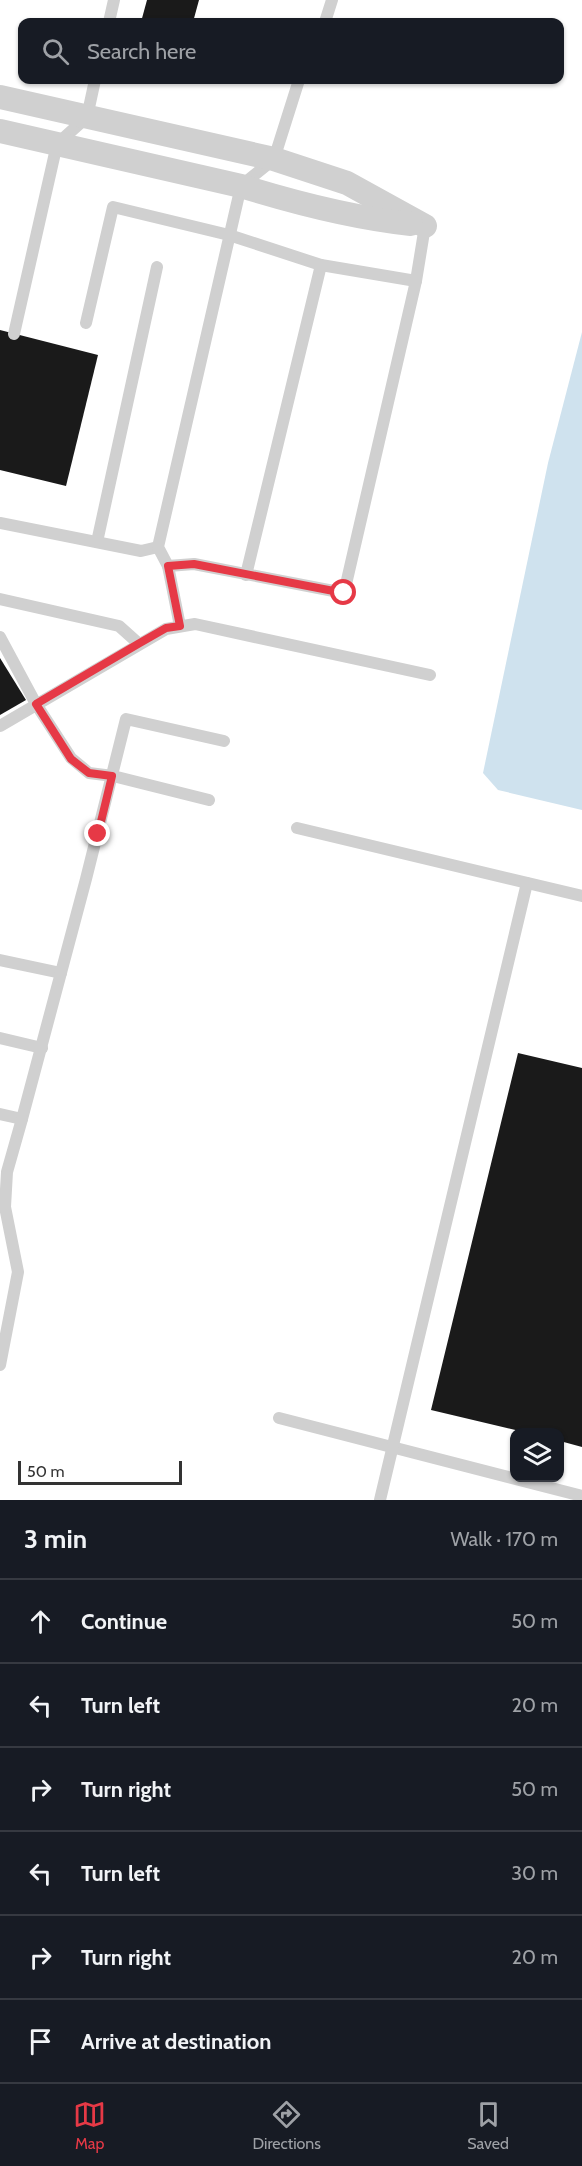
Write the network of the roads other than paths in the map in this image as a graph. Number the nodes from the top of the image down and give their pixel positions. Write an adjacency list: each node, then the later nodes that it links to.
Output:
1 (114, 0): 3 (lane)
2 (332, 0): 4 (lane)
3 (110, 18)
4 (326, 18)
5 (94, 84): 8 (lane)
6 (298, 84): 11 (lane)
7 (0, 97): 8 (street)
8 (87, 117): 10 (lane); 11 (street)
9 (0, 131): 10 (street)
10 (57, 144): 12 (street); 19 (lane)
11 (274, 159): 12 (lane); 13 (street)
12 (241, 186): 13 (street); 14 (lane)
13 (425, 226): 17 (lane)
14 (229, 235): 15 (lane); 18 (lane); 22 (lane)
15 (321, 265): 17 (lane); 24 (lane)
16 (157, 267): 21 (lane)
17 (416, 281): 24 (lane)
18 (86, 323)
19 (14, 334)
20 (0, 523): 21 (lane)
21 (97, 542): 22 (lane)
22 (158, 547): 23 (lane)
23 (168, 566): 24 (lane); 26 (lane)
24 (246, 575)
25 (0, 599): 28 (lane)
26 (180, 626): 28 (lane); 29 (lane)
27 (0, 637): 30 (lane)
28 (138, 644): 30 (lane)
29 (430, 675)
30 (36, 704): 31 (lane); 33 (lane)
31 (0, 726)
32 (224, 741): 33 (lane)
33 (112, 776): 34 (lane); 39 (lane)
34 (208, 800)
35 (297, 828): 36 (lane)
36 (527, 883): 37 (lane); 47 (lane)
37 (582, 896)
38 (0, 960): 39 (lane)
39 (61, 973): 41 (lane)
40 (0, 1038): 41 (lane)
41 (42, 1048): 43 (lane)
42 (0, 1114): 43 (lane)
43 (22, 1119): 44 (lane)
44 (1, 1345): 45 (lane)
45 (0, 1365)
46 (279, 1418): 47 (lane)
47 (393, 1447): 48 (lane); 49 (lane)
48 (582, 1496)
49 (380, 1500)

